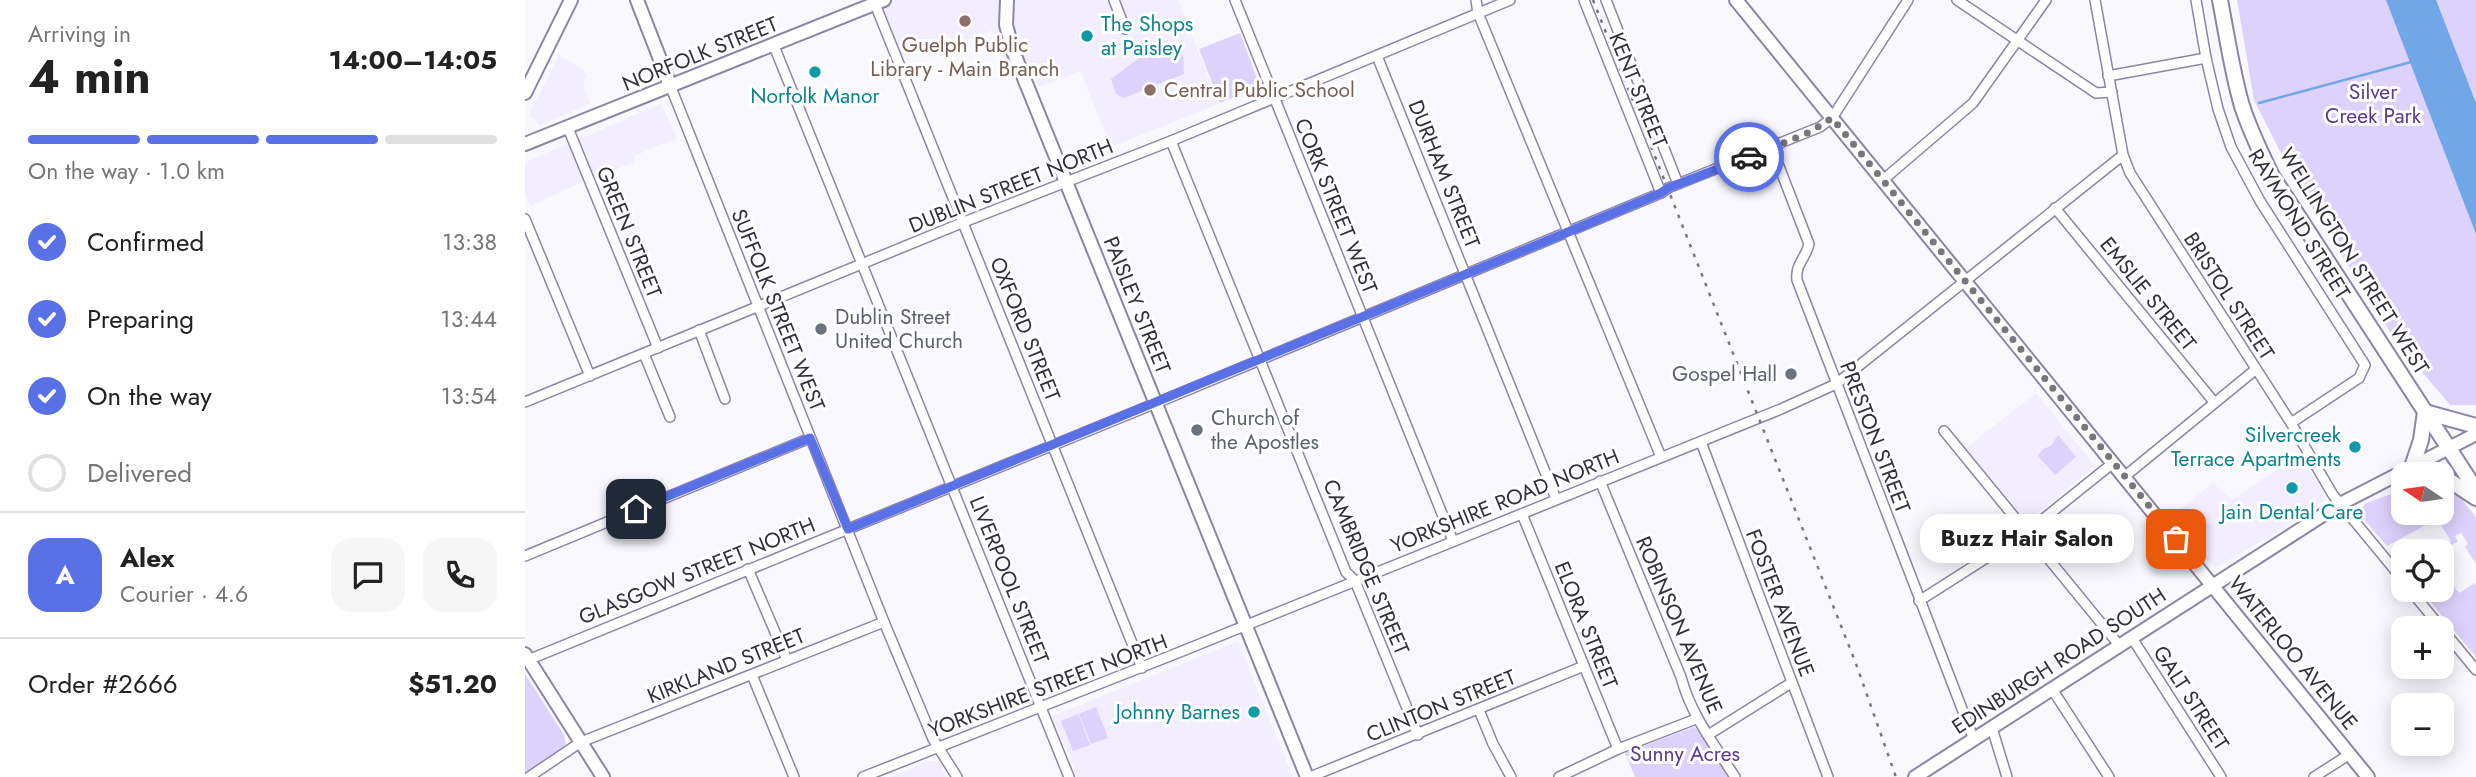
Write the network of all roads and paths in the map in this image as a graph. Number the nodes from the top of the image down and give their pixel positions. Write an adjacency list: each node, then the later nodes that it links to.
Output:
1 (571, 0): 27 (main road)
2 (637, 0): 25 (main road)
3 (1007, 0): 37 (main road, PAISLEY STREET)
4 (1114, 0): 19 (street)
5 (1235, 0): 28 (street, CORK STREET WEST)
6 (1476, 0): 18 (street)
7 (1510, 0): 18 (street, DUBLIN STREET NORTH)
8 (1584, 0): 39 (street, KENT STREET)
9 (1606, 0): 38 (street, KENT STREET)
10 (1736, 0): 29 (main road, WATERLOO AVENUE)
11 (1908, 0): 29 (street)
12 (1957, 0): 20 (street)
13 (2046, 0): 20 (street)
14 (2095, 0): 24 (street, BRISTOL STREET)
15 (2196, 0): 23 (street, RAYMOND STREET)
16 (2220, 0): 60 (main road, WELLINGTON STREET WEST)
17 (880, 2): 21 (main road, NORFOLK STREET); 42 (street, OXFORD STREET)
18 (1478, 13): 22 (street, DUBLIN STREET NORTH); 43 (street)
19 (1125, 29)
20 (2017, 40): 26 (street); 36 (street)
21 (773, 46): 25 (main road, NORFOLK STREET); 44 (street, LIVERPOOL STREET)
22 (1377, 56): 28 (street, DUBLIN STREET NORTH); 45 (street, DURHAM STREET)
23 (2206, 58): 24 (street); 62 (street, RAYMOND STREET)
24 (2108, 76): 26 (street, BRISTOL STREET)
25 (670, 85): 30 (main road, NORFOLK STREET); 47 (street, SUFFOLK STREET WEST)
26 (2112, 92): 35 (street, BRISTOL STREET)
27 (525, 93)
28 (1274, 98): 31 (street, DUBLIN STREET NORTH); 48 (street, CORK STREET WEST)
29 (1832, 118): 33 (street, GLASGOW STREET NORTH); 36 (main road, WATERLOO AVENUE)
30 (568, 128): 32 (main road, NORFOLK STREET); 34 (main road, NORFOLK STREET); 50 (street, GREEN STREET)
31 (1171, 142): 37 (street, DUBLIN STREET NORTH); 52 (street, CAMBRIDGE STREET)
32 (525, 144)
33 (1772, 148): 38 (street, GLASGOW STREET NORTH); 55 (street, PRESTON STREET)
34 (525, 151)
35 (2123, 155): 40 (street); 53 (street, BRISTOL STREET)
36 (1884, 180): 46 (main road, WATERLOO AVENUE)
37 (1066, 182): 42 (street, DUBLIN STREET NORTH); 59 (main road, PAISLEY STREET)
38 (1678, 184): 39 (street, GLASGOW STREET NORTH)
39 (1661, 193): 43 (street, GLASGOW STREET NORTH)
40 (2055, 208): 46 (street); 58 (street, EMSLIE STREET)
41 (525, 219): 54 (street)
42 (964, 222): 44 (street, DUBLIN STREET NORTH); 68 (street, OXFORD STREET)
43 (1568, 232): 45 (street, GLASGOW STREET NORTH); 70 (street)
44 (861, 265): 47 (street, DUBLIN STREET NORTH); 78 (street, LIVERPOOL STREET)
45 (1466, 274): 48 (street, GLASGOW STREET NORTH); 81 (street, DURHAM STREET)
46 (1965, 280): 55 (street); 73 (main road, WATERLOO AVENUE)
47 (758, 308): 49 (street, DUBLIN STREET NORTH); 66 (street, SUFFOLK STREET WEST)
48 (1362, 318): 52 (street, GLASGOW STREET NORTH); 86 (street, CORK STREET WEST)
49 (699, 330): 50 (street, DUBLIN STREET NORTH); 56 (street)
50 (658, 348): 51 (street, DUBLIN STREET NORTH)
51 (644, 354): 54 (street, DUBLIN STREET NORTH); 61 (street)
52 (1260, 360): 59 (street, GLASGOW STREET NORTH); 90 (street, CAMBRIDGE STREET)
53 (2255, 369): 58 (street); 62 (street, BRISTOL STREET)
54 (590, 376): 57 (street, DUBLIN STREET NORTH)
55 (1836, 384): 67 (street); 92 (street, PRESTON STREET)
56 (725, 399)
57 (525, 402)
58 (2214, 402): 74 (street)
59 (1156, 403): 68 (street, GLASGOW STREET NORTH); 95 (main road, PAISLEY STREET)
60 (2425, 412): 63 (main road); 69 (main road, WELLINGTON STREET WEST); 71 (main road)
61 (670, 417)
62 (2291, 423): 82 (street, BRISTOL STREET)
63 (2476, 426)
64 (1944, 431): 85 (street, GALT STREET)
65 (2476, 434): 69 (main road, EDINBURGH ROAD SOUTH)
66 (810, 438): 84 (street, SUFFOLK STREET WEST); 87 (street)
67 (1701, 442): 70 (street, YORKSHIRE ROAD NORTH); 104 (street, FOSTER AVENUE)
68 (1053, 446): 78 (street, GLASGOW STREET NORTH); 101 (street, OXFORD STREET)
69 (2449, 449): 72 (main road, EDINBURGH ROAD SOUTH); 79 (main road, WELLINGTON STREET WEST)
70 (1661, 457): 76 (street, YORKSHIRE ROAD NORTH)
71 (2414, 462)
72 (2422, 462)
73 (2113, 463): 74 (main road, WATERLOO AVENUE); 85 (street)
74 (2125, 477): 91 (main road, WATERLOO AVENUE)
75 (2391, 478): 82 (main road, EDINBURGH ROAD SOUTH)
76 (1600, 481): 81 (street, YORKSHIRE ROAD NORTH); 108 (street, ROBINSON AVENUE)
77 (2454, 483): 80 (main road)
78 (952, 487): 84 (street, GLASGOW STREET NORTH); 106 (street, LIVERPOOL STREET)
79 (2476, 490)
80 (2476, 498)
81 (1556, 499): 83 (street, YORKSHIRE ROAD NORTH)
82 (2340, 504): 88 (street, BRISTOL STREET); 91 (main road, EDINBURGH ROAD SOUTH)
83 (1522, 514): 86 (street, YORKSHIRE ROAD NORTH); 100 (street, ELORA STREET)
84 (848, 529): 89 (street, GLASGOW STREET NORTH); 94 (street, SUFFOLK STREET WEST)
85 (2027, 532): 92 (street); 97 (street, GALT STREET)
86 (1453, 541): 90 (street, YORKSHIRE ROAD NORTH)
87 (525, 556)
88 (2391, 566)
89 (748, 569): 98 (street, GLASGOW STREET NORTH); 99 (street)
90 (1355, 581): 95 (street, YORKSHIRE ROAD NORTH); 110 (street, CAMBRIDGE STREET)
91 (2213, 584): 96 (main road, EDINBURGH ROAD SOUTH); 116 (main road, WATERLOO AVENUE)
92 (1920, 601): 112 (street, PRESTON STREET)
93 (2420, 602): 102 (street)
94 (884, 622): 99 (street, KIRKLAND STREET); 114 (street, SUFFOLK STREET WEST)
95 (1245, 626): 101 (street, YORKSHIRE STREET NORTH); 124 (main road, PAISLEY STREET)
96 (2132, 638): 97 (main road, EDINBURGH ROAD SOUTH); 131 (street, GALT STREET)
97 (2119, 645): 105 (main road, EDINBURGH ROAD SOUTH)
98 (527, 657): 113 (main road)
99 (787, 660): 103 (street, KIRKLAND STREET)
100 (1584, 666): 107 (street, CLINTON STREET); 115 (street, ELORA STREET)
101 (1142, 667): 106 (street, YORKSHIRE STREET NORTH)
102 (2476, 670)
103 (752, 674): 113 (street, KIRKLAND STREET); 120 (street)
104 (1791, 683): 111 (street); 128 (street, FOSTER AVENUE)
105 (2052, 689): 109 (main road, EDINBURGH ROAD SOUTH); 130 (street)
106 (1042, 708): 114 (street, YORKSHIRE STREET NORTH); 123 (street, LIVERPOOL STREET)
107 (1479, 710): 110 (street, CLINTON STREET); 125 (street)
108 (1696, 719): 111 (street, ROBINSON AVENUE); 115 (street)
109 (1992, 728): 112 (main road, EDINBURGH ROAD SOUTH); 129 (street)
110 (1418, 735): 124 (street, CLINTON STREET)
111 (1708, 735): 127 (street, ROBINSON AVENUE)
112 (1974, 740): 117 (main road, EDINBURGH ROAD SOUTH)
113 (581, 743): 118 (street, KIRKLAND STREET); 119 (main road)
114 (939, 747): 121 (street, YORKSHIRE STREET NORTH); 122 (street, SUFFOLK STREET WEST)
115 (1618, 749): 126 (street)
116 (2350, 754): 132 (street); 133 (main road, WATERLOO AVENUE)
117 (1917, 776)
118 (529, 777)
119 (603, 777)
120 (794, 777)
121 (863, 777)
122 (957, 777)
123 (1069, 777)
124 (1308, 777)
125 (1511, 777)
126 (1559, 777)
127 (1734, 777)
128 (1828, 777)
129 (2007, 777)
130 (2109, 777)
131 (2221, 777)
132 (2314, 777)
133 (2368, 777)

